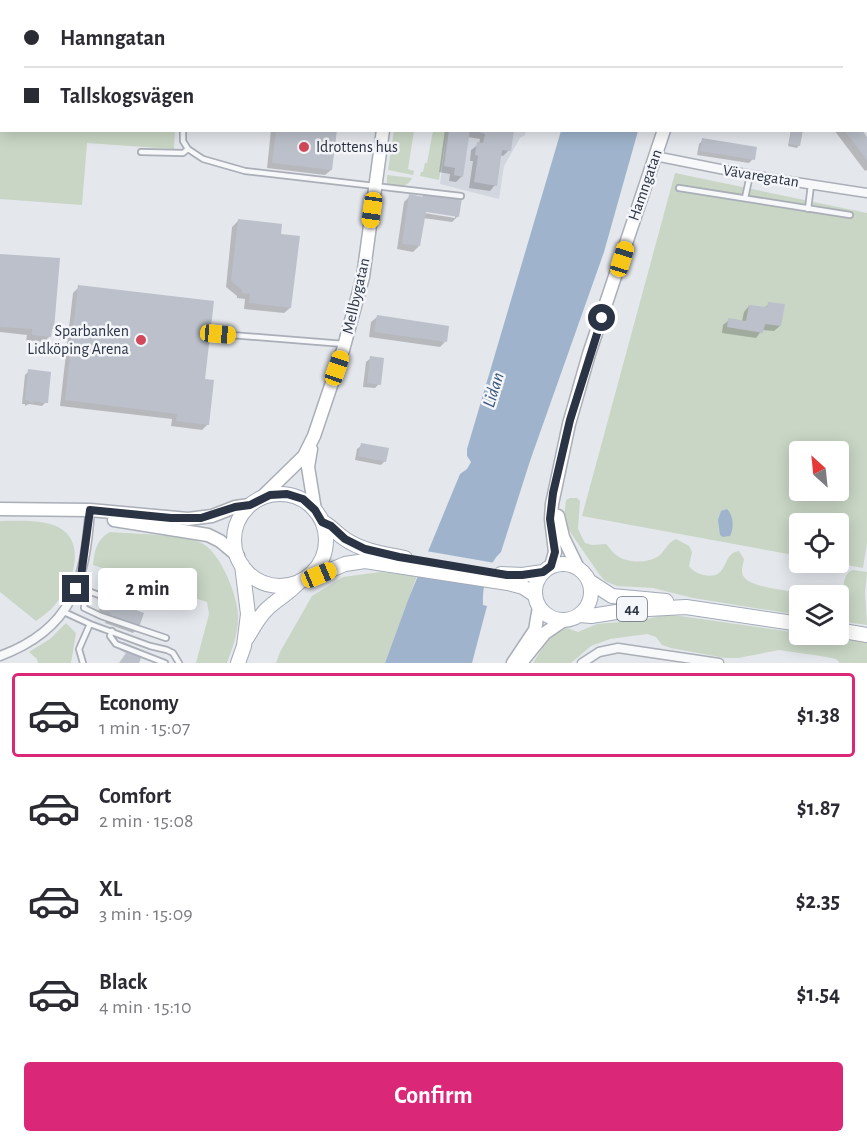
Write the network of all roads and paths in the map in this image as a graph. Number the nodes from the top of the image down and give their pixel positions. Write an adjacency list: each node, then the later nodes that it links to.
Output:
1 (183, 132): 4 (lane)
2 (383, 132): 9 (main road, Mellbygatan)
3 (663, 132): 6 (main road, Hamngatan)
4 (188, 149): 5 (lane); 9 (lane)
5 (141, 152)
6 (655, 156): 7 (street, Vävaregatan); 19 (main road, Hamngatan)
7 (750, 175): 8 (street, Vävaregatan); 13 (lane)
8 (812, 184): 11 (street, Vävaregatan); 14 (lane)
9 (375, 187): 12 (lane); 17 (main road, Mellbygatan)
10 (679, 188): 13 (lane)
11 (867, 194)
12 (461, 196)
13 (745, 198): 14 (lane)
14 (808, 209): 15 (lane)
15 (850, 215)
16 (218, 334): 17 (lane)
17 (344, 344): 18 (main road, Mellbygatan)
18 (314, 436): 20 (main road, Mellbygatan); 24 (main road, Mellbygatan)
19 (557, 482): 27 (main road); 28 (main road, Hamngatan)
20 (262, 497): 21 (main road); 24 (main road)
21 (250, 505): 23 (main road); 25 (main road)
22 (0, 509): 23 (main road)
23 (90, 513): 25 (main road); 35 (street)
24 (319, 516): 26 (main road); 29 (main road)
25 (240, 561): 29 (main road); 44 (main road)
26 (398, 561): 29 (main road); 30 (main road)
27 (578, 568): 28 (main road); 31 (main road, 44)
28 (547, 569): 30 (main road); 33 (main road)
29 (304, 579): 44 (main road)
30 (508, 579): 33 (main road)
31 (589, 581): 34 (main road, 44); 36 (main road)
32 (114, 582): 43 (lane)
33 (537, 601): 37 (main road); 50 (main road)
34 (686, 607): 36 (main road, 44); 38 (main road, 44)
35 (64, 612): 39 (lane); 45 (street)
36 (580, 615): 37 (main road, 44)
37 (564, 620): 51 (main road)
38 (789, 622)
39 (90, 624): 40 (lane); 46 (lane)
40 (112, 631): 47 (lane); 48 (lane)
41 (849, 632): 42 (main road)
42 (867, 635)
43 (166, 638)
44 (243, 646): 49 (main road)
45 (0, 656)
46 (83, 663)
47 (165, 663)
48 (179, 663)
49 (238, 663)
50 (513, 663)
51 (521, 663)
52 (582, 663): 53 (street)
53 (719, 663)

